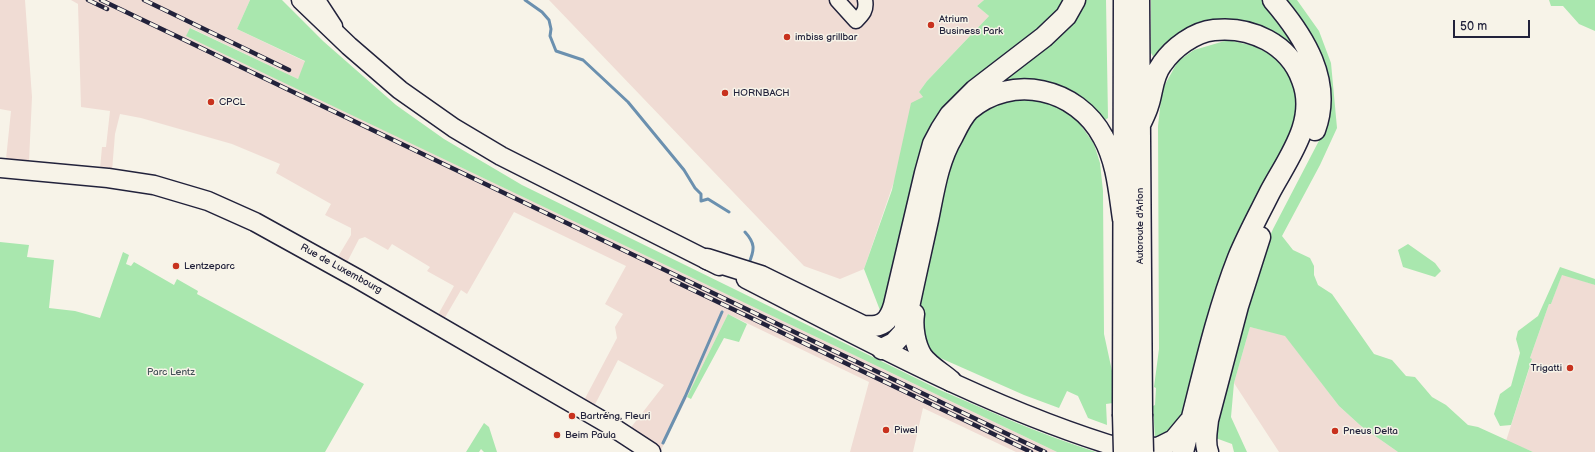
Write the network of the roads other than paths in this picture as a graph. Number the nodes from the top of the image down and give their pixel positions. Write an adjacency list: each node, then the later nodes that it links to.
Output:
1 (300, 0): 9 (main road)
2 (318, 0): 9 (street)
3 (837, 0): 4 (street)
4 (866, 0)
5 (1075, 0): 11 (highway)
6 (1124, 0): 14 (highway, Autoroute d'Arlon)
7 (1139, 0): 10 (highway, Autoroute d'Arlon)
8 (1273, 0): 15 (highway)
9 (349, 46): 16 (main road)
10 (1139, 127): 19 (highway, Autoroute d'Arlon); 20 (highway)
11 (933, 144): 16 (highway); 17 (highway)
12 (0, 168): 22 (main road, Rue de Luxembourg)
13 (930, 213): 14 (highway); 17 (highway); 18 (highway)
14 (1123, 219): 19 (highway, Autoroute d'Arlon)
15 (1260, 237): 26 (highway); 27 (highway)
16 (707, 259): 17 (main road)
17 (882, 349): 18 (main road)
18 (951, 381): 21 (main road)
19 (1133, 414): 21 (highway, Autoroute d'Arlon, bridge); 24 (highway, Autoroute d'Arlon, bridge)
20 (1192, 419): 21 (highway); 25 (highway)
21 (1118, 449): 23 (main road)
22 (652, 452)
23 (1132, 452)
24 (1143, 452)
25 (1183, 452)
26 (1195, 452)
27 (1208, 452)

